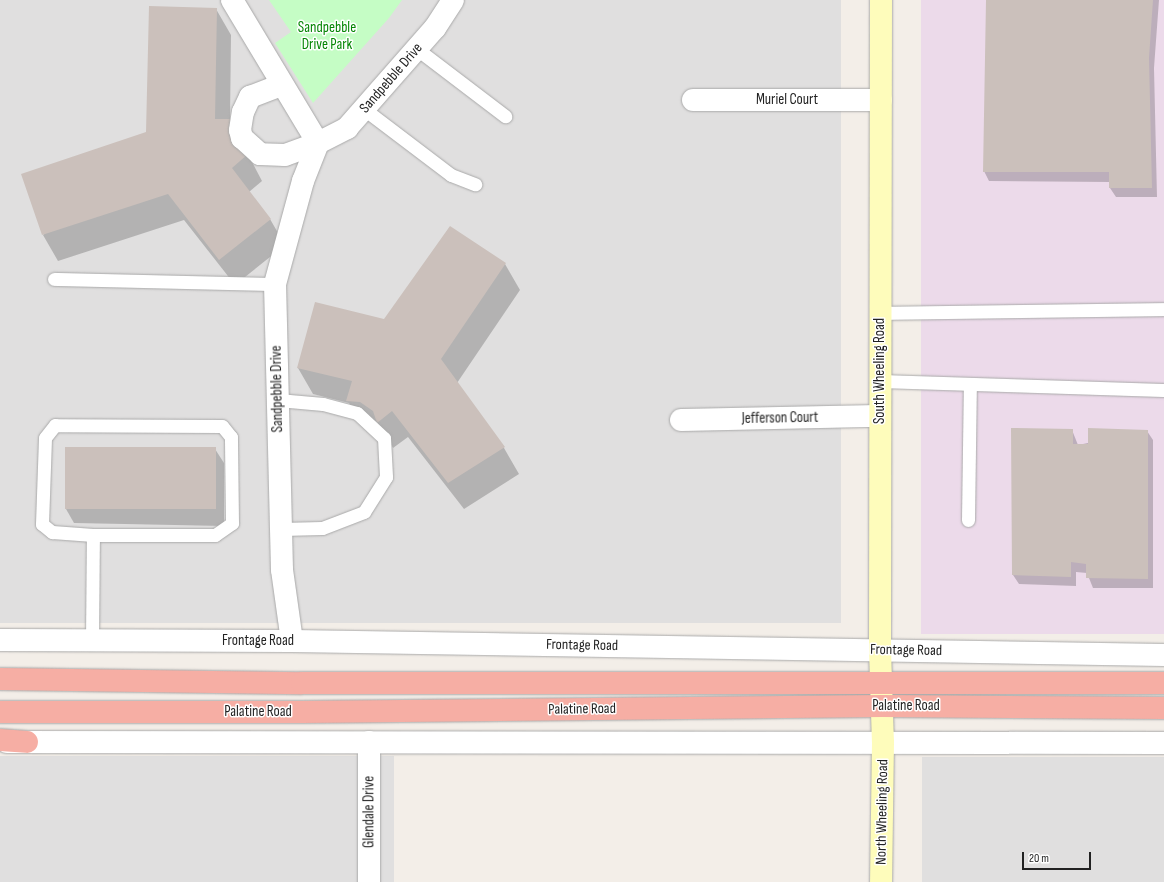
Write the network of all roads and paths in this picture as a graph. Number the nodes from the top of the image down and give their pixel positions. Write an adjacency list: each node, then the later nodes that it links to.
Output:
1 (232, 0): 5 (street)
2 (453, 0): 4 (street, Sandpebble Drive)
3 (880, 0): 7 (main road, South Wheeling Road)
4 (417, 49): 8 (street, Sandpebble Drive); 9 (lane)
5 (282, 85): 10 (street); 10 (street)
6 (693, 100): 7 (street, Muriel Court)
7 (881, 100): 15 (main road, South Wheeling Road)
8 (364, 109): 10 (street, Sandpebble Drive); 11 (lane)
9 (505, 116)
10 (318, 143): 13 (street, Sandpebble Drive)
11 (475, 184)
12 (54, 279): 13 (lane)
13 (275, 284): 19 (street, Sandpebble Drive)
14 (1164, 309): 15 (lane)
15 (880, 313): 16 (main road, South Wheeling Road)
16 (879, 381): 17 (lane); 20 (main road, South Wheeling Road)
17 (970, 384): 18 (lane); 22 (lane)
18 (1164, 390)
19 (278, 400): 23 (street, Sandpebble Drive); 23 (lane)
20 (879, 416): 21 (street, Jefferson Court); 28 (main road, South Wheeling Road)
21 (681, 420)
22 (968, 520)
23 (281, 529): 27 (street, Sandpebble Drive)
24 (93, 535): 24 (lane); 26 (lane)
25 (0, 640): 26 (street, Frontage Road)
26 (92, 640): 27 (street, Frontage Road)
27 (292, 641): 28 (street, Frontage Road)
28 (880, 649): 29 (street, Frontage Road); 33 (main road, South Wheeling Road)
29 (1164, 655)
30 (0, 669): 32 (highway)
31 (0, 679): 32 (highway, Palatine Road)
32 (83, 680): 33 (highway, Palatine Road)
33 (881, 682): 34 (highway, Palatine Road); 35 (main road, South Wheeling Road)
34 (1164, 683)
35 (882, 706): 36 (highway, Palatine Road); 37 (highway, Palatine Road); 41 (main road, South Wheeling Road)
36 (1164, 708)
37 (0, 712)
38 (0, 741): 39 (highway)
39 (27, 742): 40 (street)
40 (369, 742): 41 (street); 43 (street, Glendale Drive)
41 (883, 742): 42 (street); 44 (main road, North Wheeling Road)
42 (1164, 742)
43 (369, 882)
44 (882, 882)

